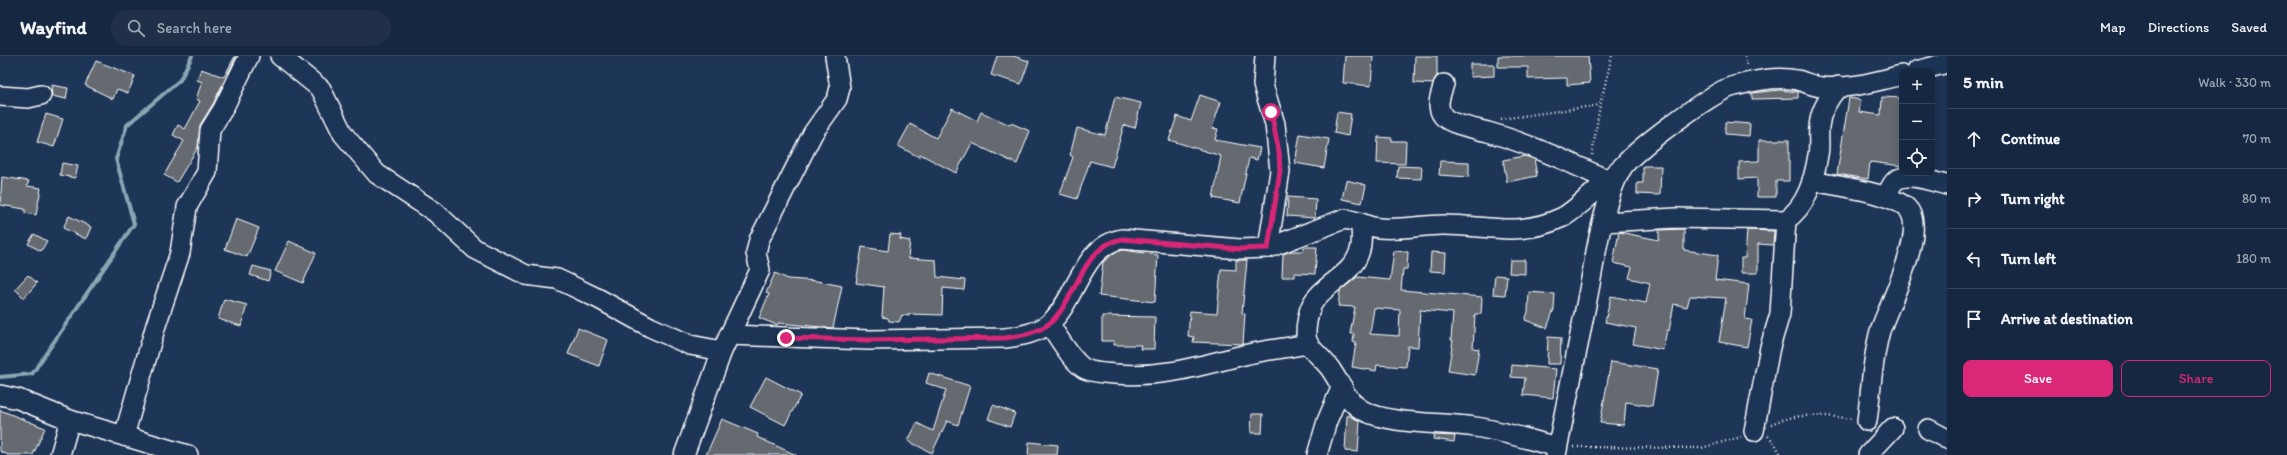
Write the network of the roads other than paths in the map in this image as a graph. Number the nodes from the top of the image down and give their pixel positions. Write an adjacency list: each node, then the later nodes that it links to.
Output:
1 (249, 56): 33 (street)
2 (280, 56): 24 (street)
3 (835, 56): 24 (street)
4 (1265, 56): 22 (street)
5 (1921, 56): 7 (street)
6 (1947, 63): 8 (street)
7 (1917, 68)
8 (1928, 68)
9 (1899, 76): 11 (street)
10 (1444, 84): 15 (street)
11 (1839, 86): 14 (street); 16 (street)
12 (41, 95): 13 (street)
13 (0, 96)
14 (1623, 166): 15 (street); 20 (street)
15 (1598, 176): 21 (street)
16 (1812, 182): 18 (street); 19 (street)
17 (1947, 185): 18 (street)
18 (1886, 196): 29 (street)
19 (1786, 220): 20 (street); 32 (street)
20 (1603, 222): 35 (street)
21 (1361, 223): 22 (street); 25 (street)
22 (1268, 248): 23 (street)
23 (1049, 324): 24 (street); 25 (street)
24 (725, 343): 38 (street)
25 (1307, 344): 26 (street)
26 (1342, 386): 35 (street); 39 (street)
27 (0, 394): 28 (street)
28 (70, 420): 33 (street); 36 (street)
29 (1867, 421)
30 (1893, 428): 40 (street)
31 (1928, 429): 34 (street)
32 (1759, 432)
33 (124, 436): 37 (street)
34 (1947, 439)
35 (1557, 451)
36 (60, 455)
37 (188, 455)
38 (684, 455)
39 (1316, 455)
40 (1868, 455)

